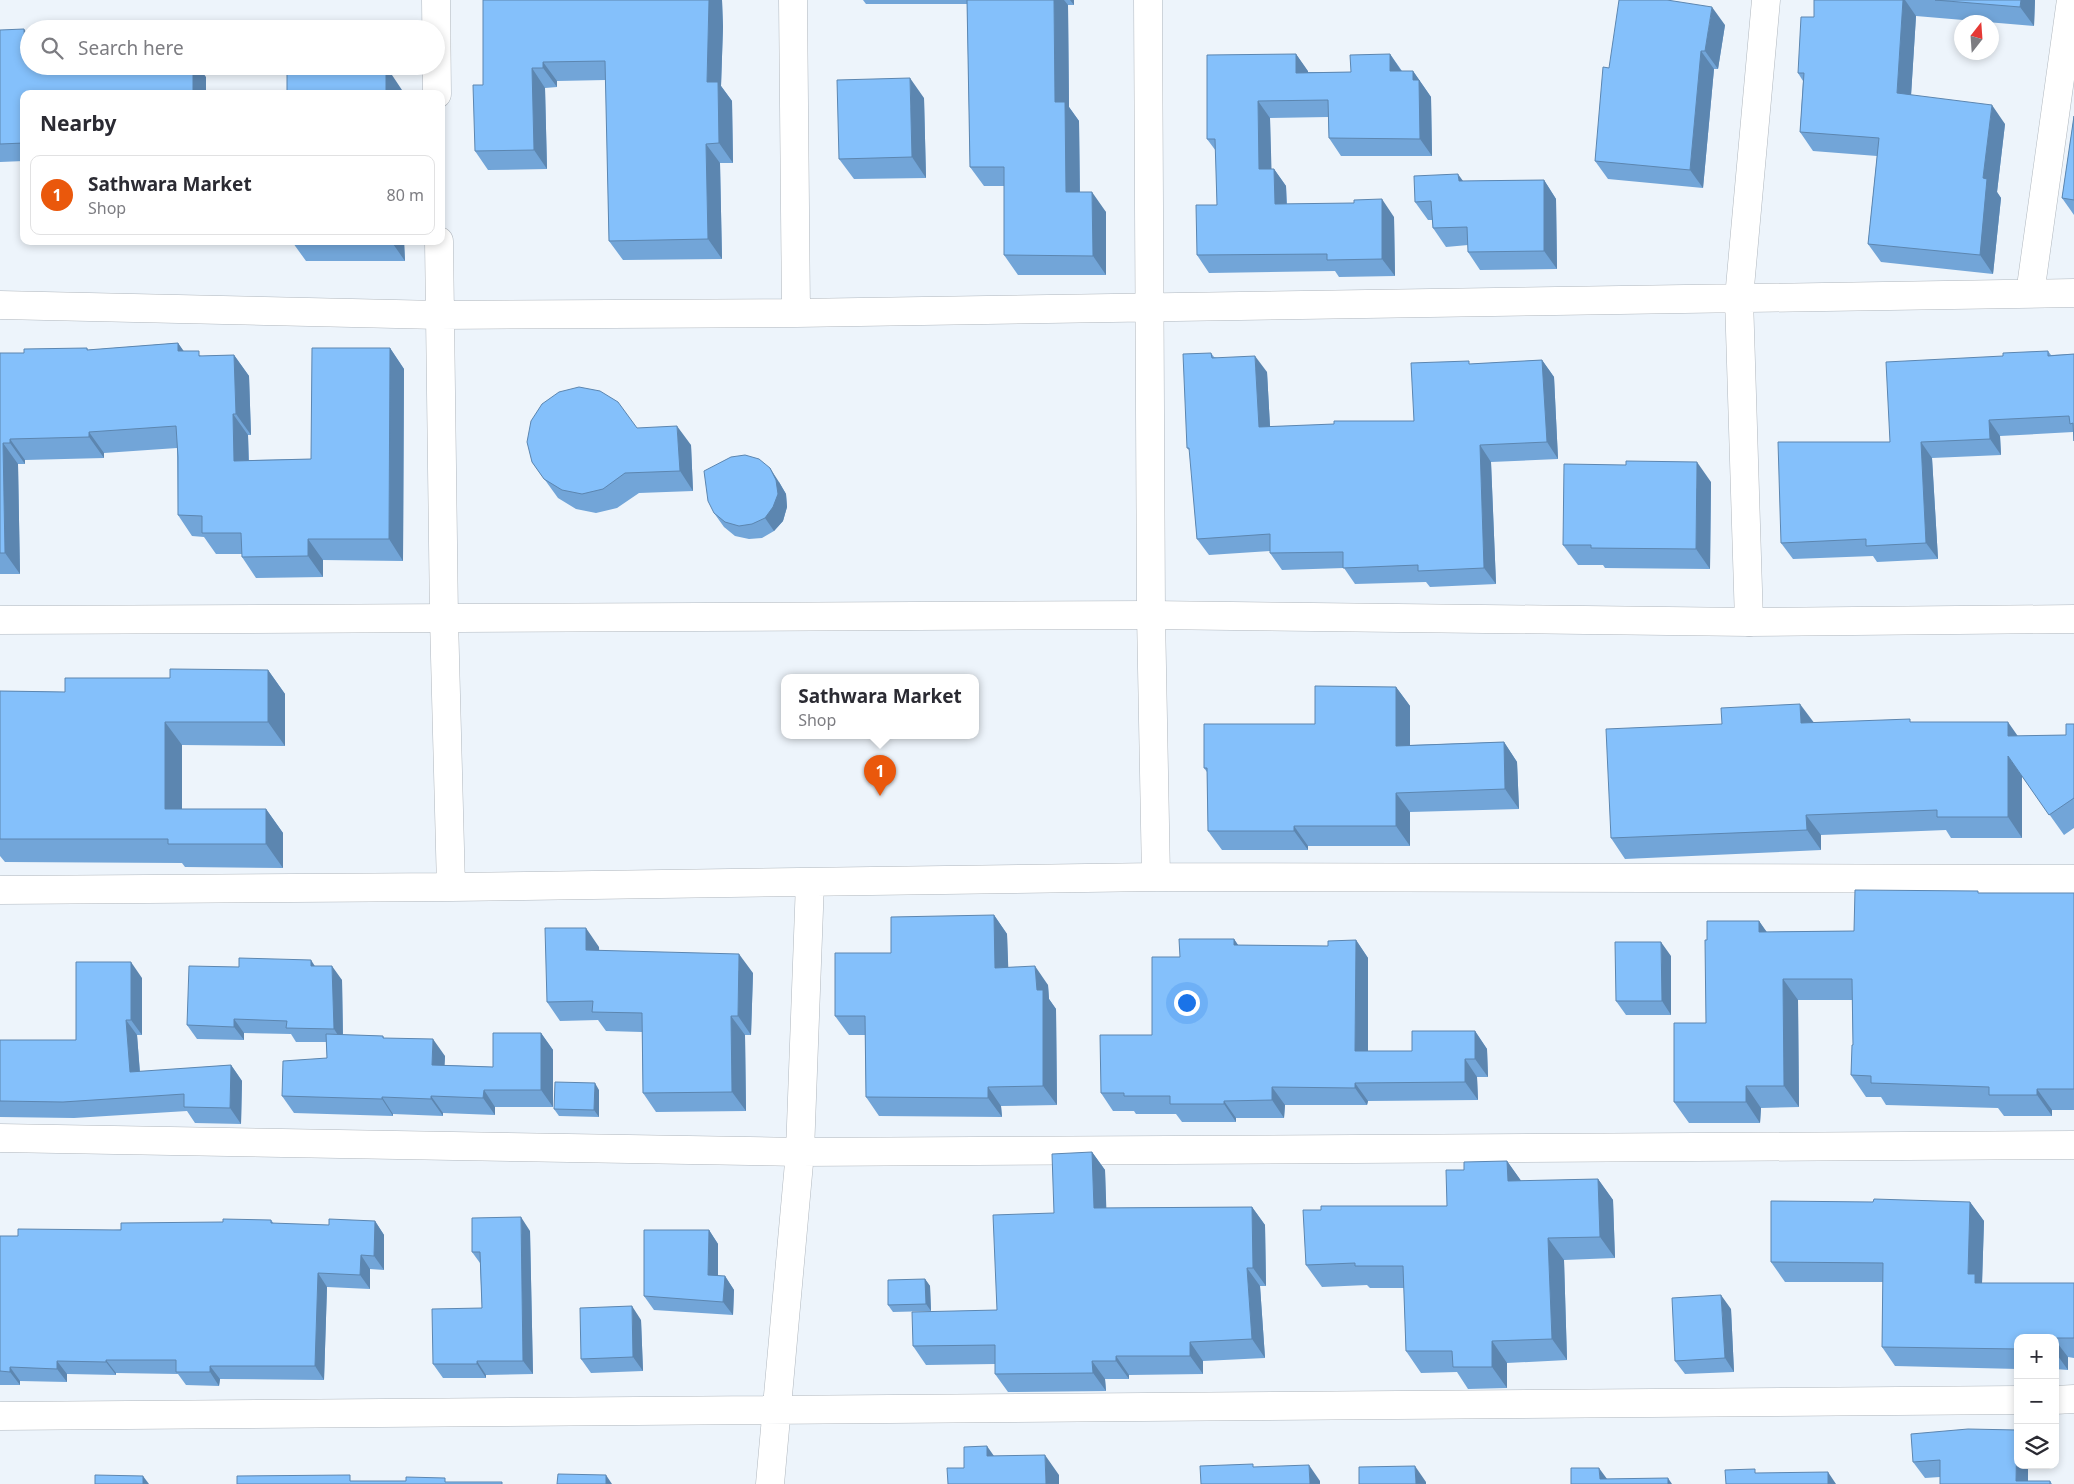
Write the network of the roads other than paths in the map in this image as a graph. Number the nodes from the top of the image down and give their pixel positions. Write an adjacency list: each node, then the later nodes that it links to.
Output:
1 (436, 0): 6 (street)
2 (793, 0): 15 (street)
3 (1148, 0): 14 (street)
4 (1766, 0): 12 (street)
5 (2071, 0): 11 (street)
6 (436, 20)
7 (437, 75): 8 (street)
8 (437, 90)
9 (439, 245): 16 (street)
10 (2074, 293): 11 (street)
11 (2030, 294): 12 (street)
12 (1739, 298): 14 (street); 21 (street)
13 (0, 305): 16 (street)
14 (1150, 307): 15 (street); 17 (street)
15 (796, 313): 16 (street)
16 (440, 315): 18 (street)
17 (1152, 615): 18 (street); 21 (street); 22 (street)
18 (444, 618): 20 (street); 25 (street)
19 (2074, 619): 21 (street)
20 (0, 620)
21 (1749, 622)
22 (1156, 877): 23 (street); 24 (street)
23 (2074, 879)
24 (810, 882): 25 (street); 29 (street)
25 (451, 888): 26 (street)
26 (0, 890)
27 (0, 1138): 29 (street)
28 (2074, 1145): 29 (street)
29 (800, 1152): 33 (street)
30 (2074, 1399): 32 (street)
31 (2014, 1400): 33 (street)
32 (2059, 1400)
33 (779, 1408): 34 (street); 35 (street)
34 (0, 1416)
35 (770, 1484)

